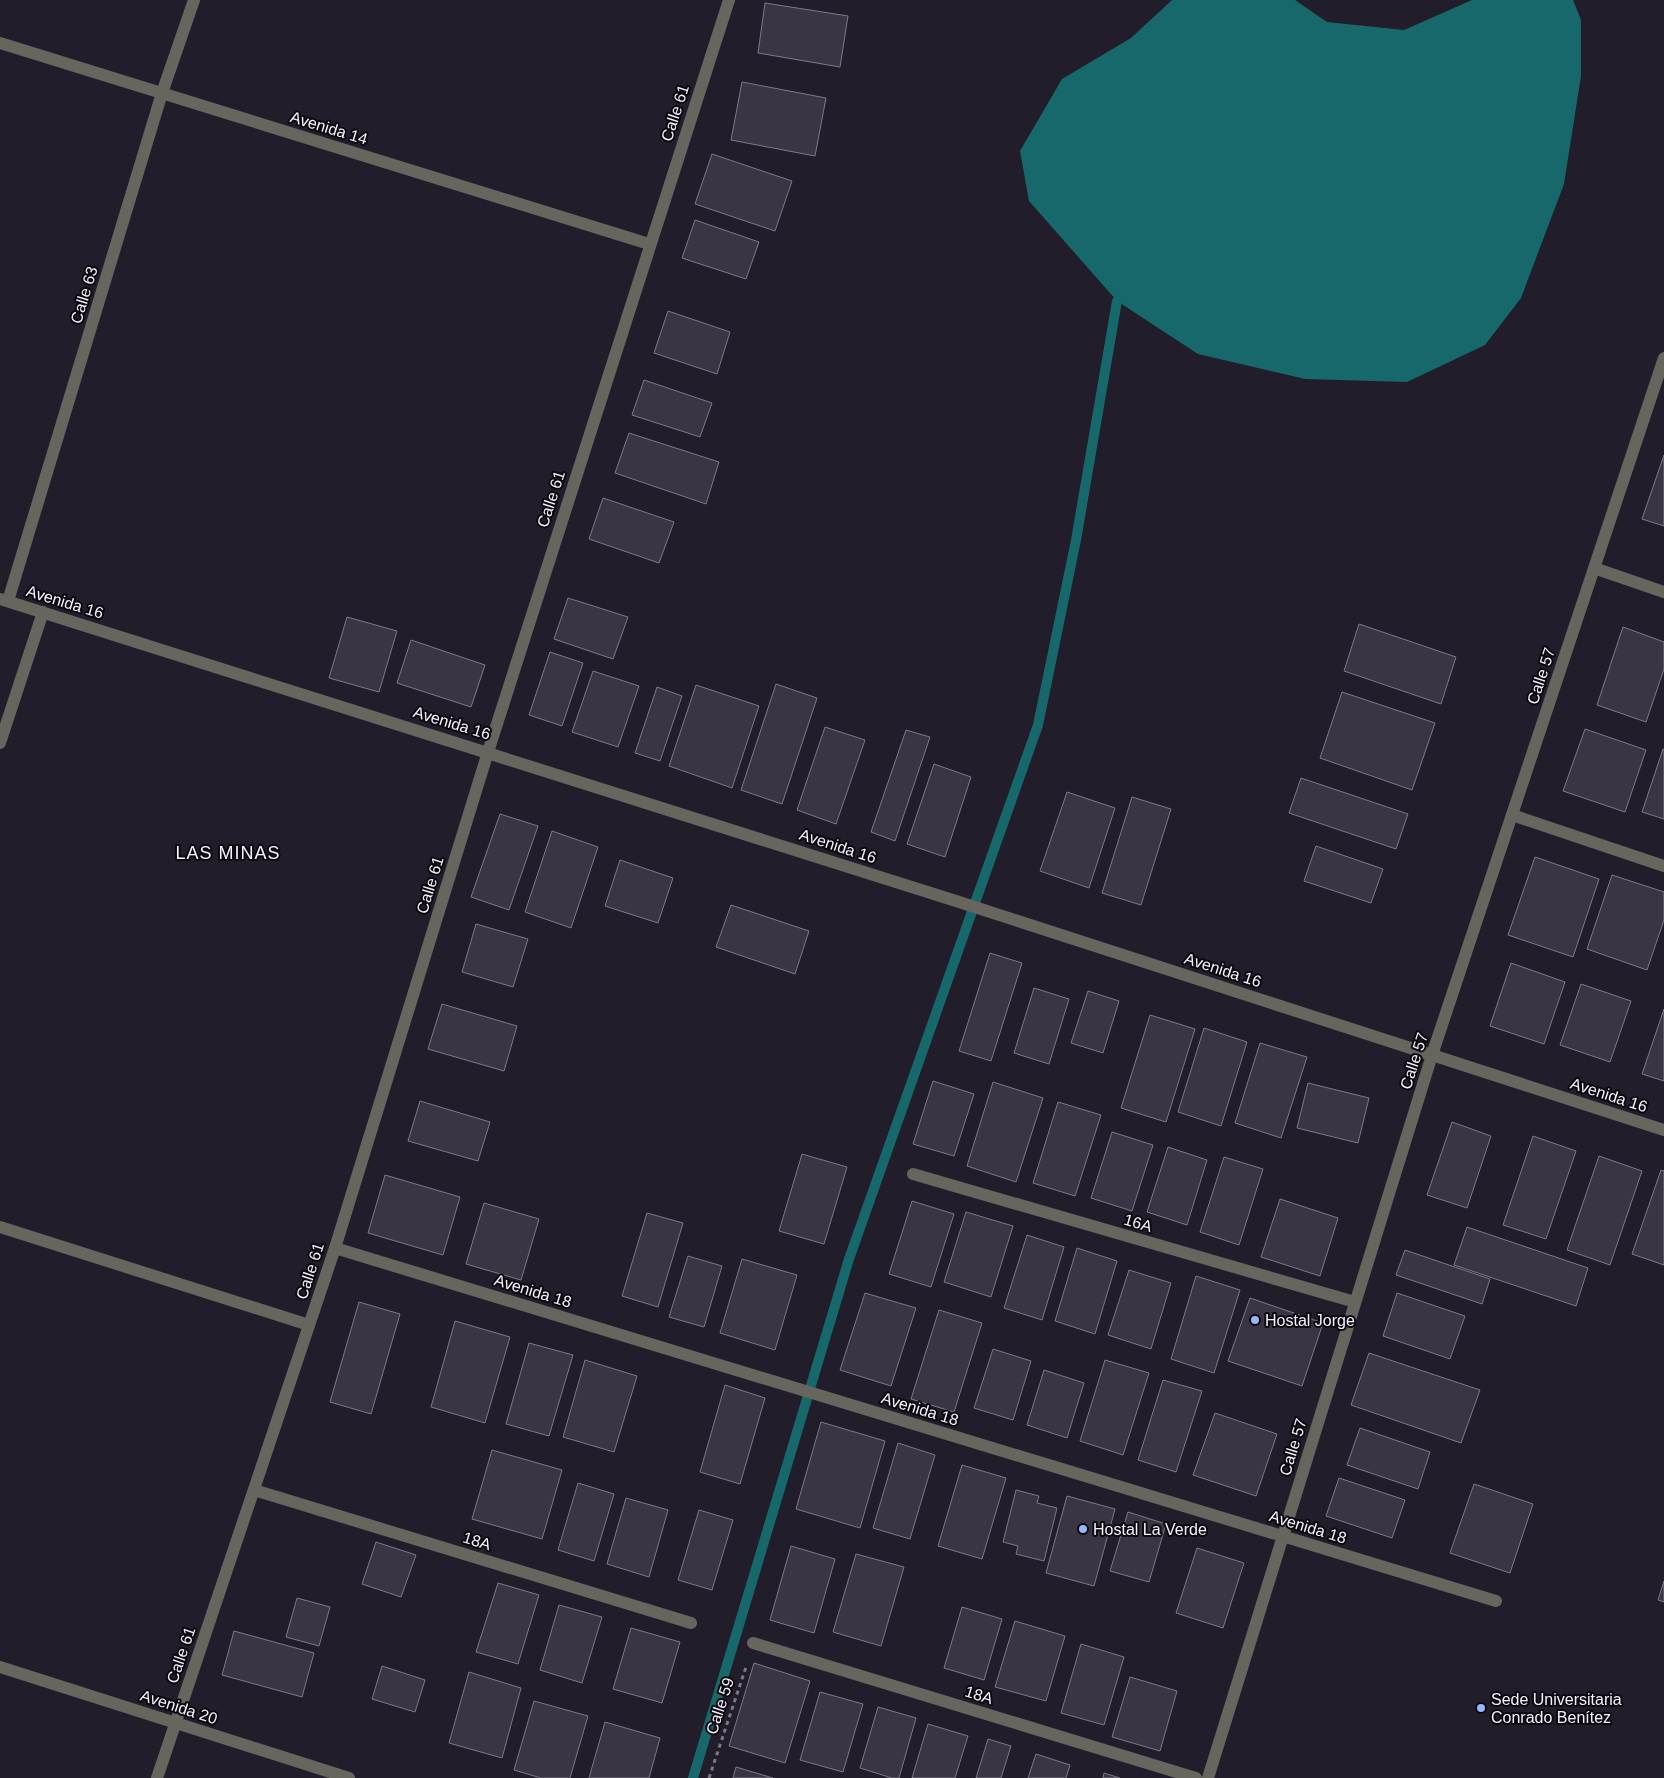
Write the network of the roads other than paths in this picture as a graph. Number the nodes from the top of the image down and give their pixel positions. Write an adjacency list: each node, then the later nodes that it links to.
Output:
1 (194, 0): 4 (street, Calle 63)
2 (729, 0): 5 (street, Calle 61)
3 (0, 42): 4 (street, Avenida 14)
4 (162, 93): 5 (street, Avenida 14); 9 (street, Calle 63)
5 (649, 244): 12 (street, Calle 61)
6 (1664, 358): 7 (street, Calle 57)
7 (1594, 568): 8 (street); 13 (street, Calle 57)
8 (1664, 592)
9 (4, 600): 10 (street, Avenida 16)
10 (43, 612): 11 (street); 12 (street, Avenida 16)
11 (0, 743)
12 (488, 752): 15 (street, Avenida 16); 19 (street, Calle 61)
13 (1512, 815): 14 (street); 15 (street, Calle 57)
14 (1664, 866)
15 (1432, 1056): 16 (street, Avenida 16); 20 (street, Calle 57)
16 (1664, 1130)
17 (913, 1174): 20 (street, 16A)
18 (0, 1227): 21 (street)
19 (335, 1248): 21 (street, Calle 61); 23 (street, Avenida 18)
20 (1354, 1302): 23 (street, Calle 57)
21 (309, 1325): 22 (street, Calle 61)
22 (254, 1490): 25 (street, 18A); 28 (street, Calle 61)
23 (1283, 1536): 24 (street, Avenida 18); 32 (street, Calle 57)
24 (1496, 1601)
25 (690, 1623)
26 (753, 1643): 31 (street, 18A)
27 (0, 1667): 28 (street, Avenida 20)
28 (176, 1723): 29 (street, Calle 61); 30 (street, Avenida 20)
29 (157, 1778)
30 (349, 1778)
31 (1196, 1778)
32 (1208, 1778)

